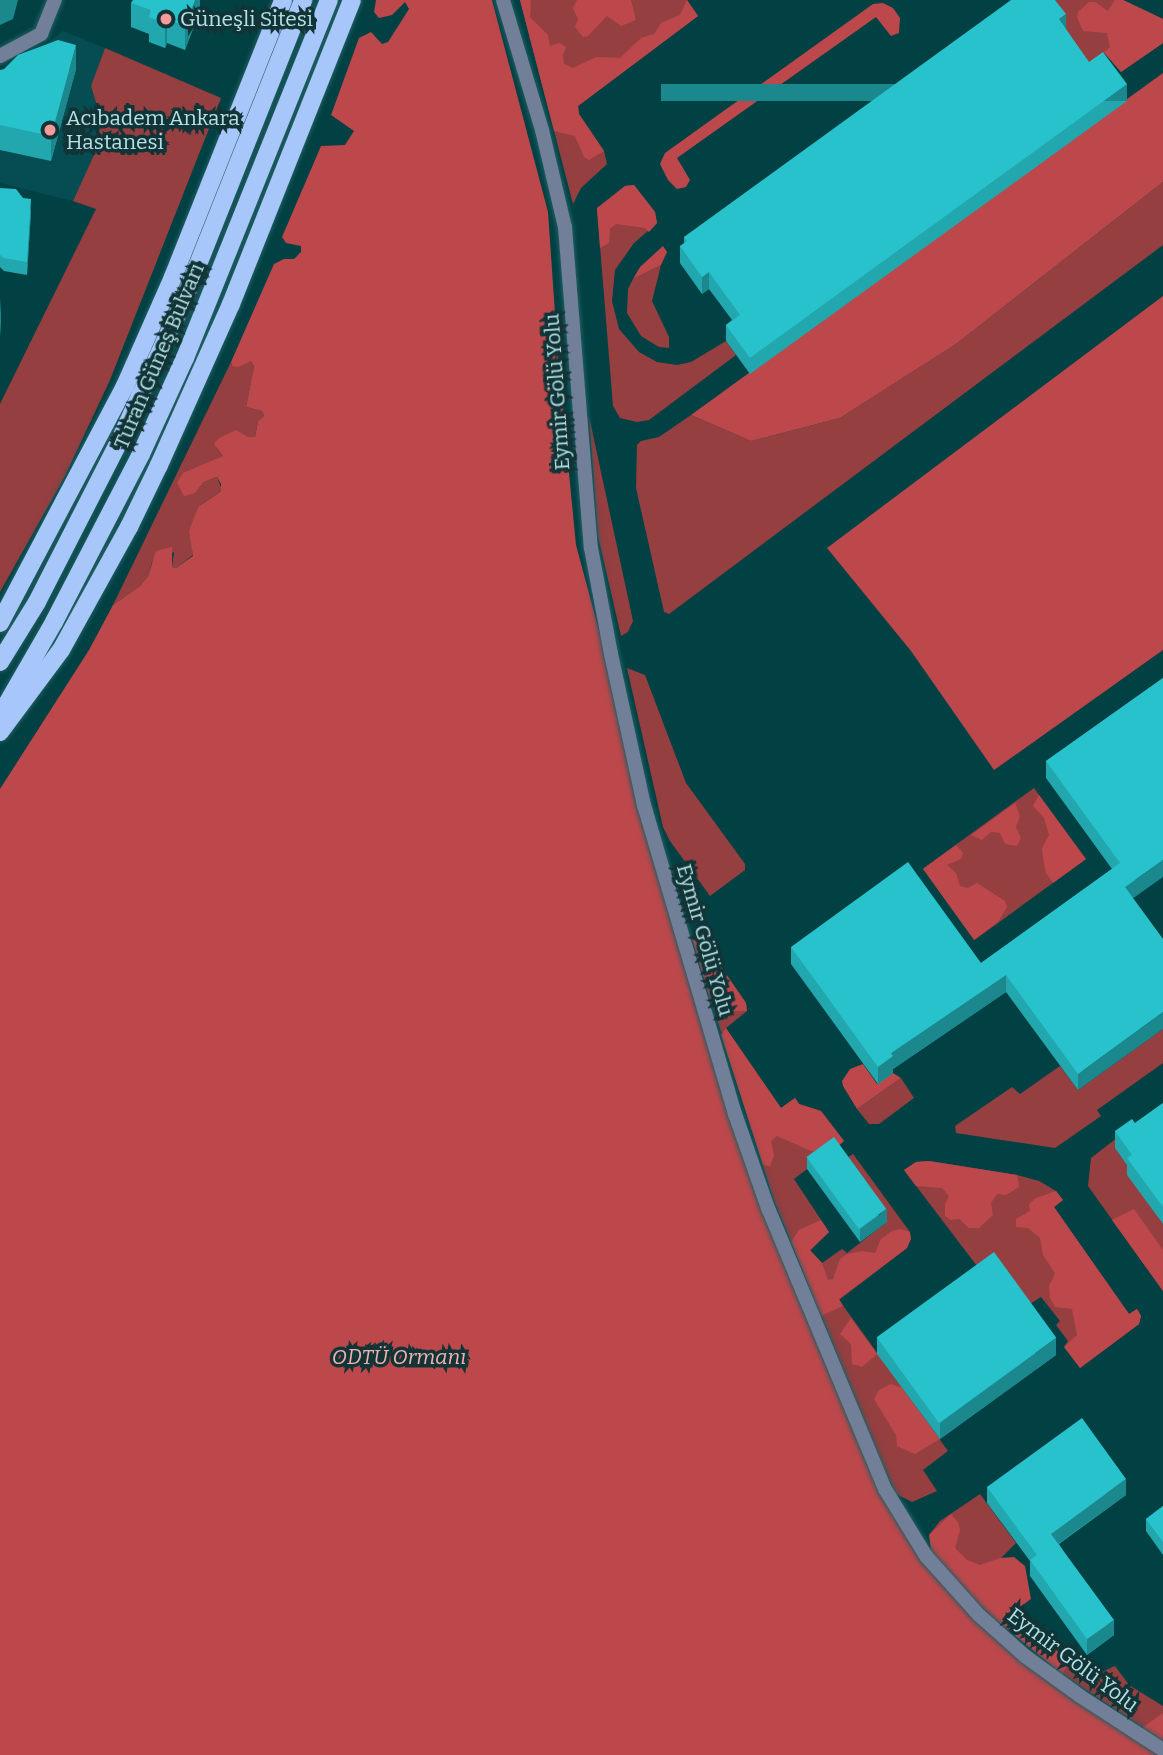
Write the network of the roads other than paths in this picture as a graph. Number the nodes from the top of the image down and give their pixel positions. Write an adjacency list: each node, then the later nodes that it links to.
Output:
1 (55, 0): 7 (street)
2 (283, 0): 8 (main road)
3 (303, 0): 9 (main road, Turan Güneş Bulvarı)
4 (329, 0): 10 (main road, Turan Güneş Bulvarı)
5 (352, 0): 11 (main road)
6 (503, 0): 12 (street, Eymir Gölü Yolu)
7 (0, 56)
8 (0, 623)
9 (0, 662)
10 (0, 716)
11 (0, 732)
12 (1163, 1750)

